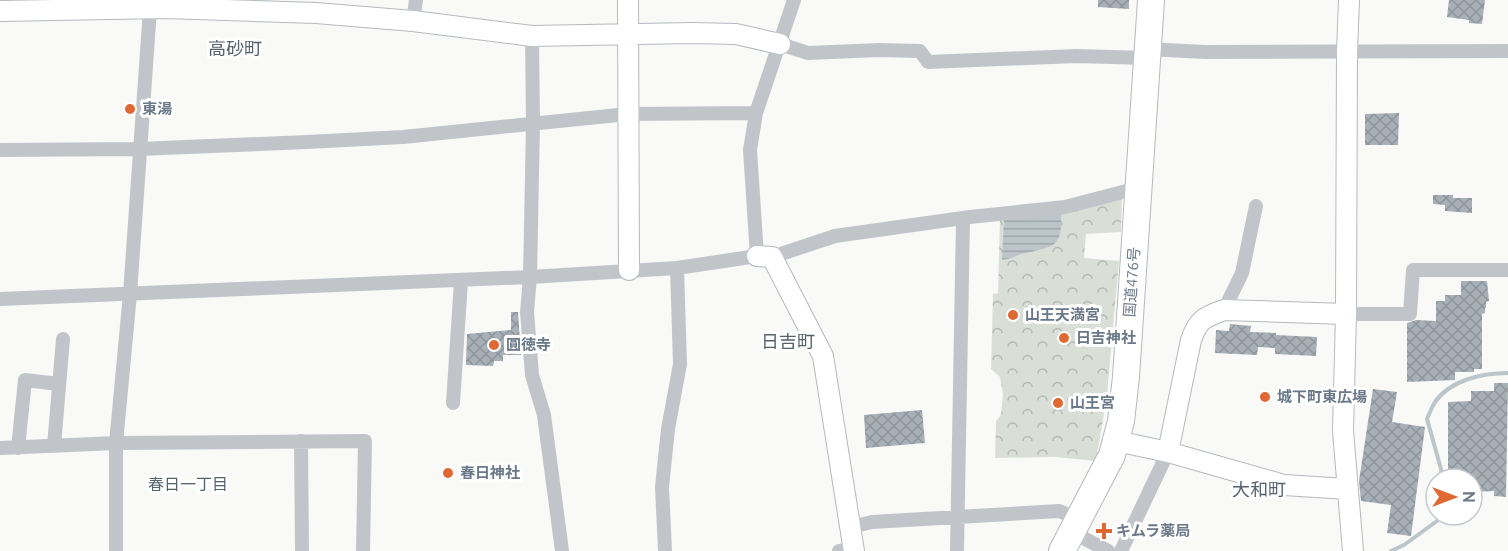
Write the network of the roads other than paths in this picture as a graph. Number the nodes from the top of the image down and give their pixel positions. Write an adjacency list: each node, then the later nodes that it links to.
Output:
1 (416, 0): 8 (street)
2 (628, 0): 10 (street)
3 (794, 0): 11 (street)
4 (1151, 0): 14 (highway, 国道476号)
5 (1350, 0): 13 (street)
6 (160, 6): 7 (street); 8 (street); 18 (street)
7 (0, 11)
8 (413, 21): 9 (street)
9 (532, 36): 10 (street); 17 (street)
10 (628, 36): 11 (street); 16 (street)
11 (780, 44): 14 (street); 15 (street)
12 (1508, 51): 13 (street)
13 (1347, 52): 14 (street); 32 (street)
14 (1146, 53): 20 (highway, 国道476号)
15 (756, 113): 16 (street); 23 (street)
16 (628, 114): 17 (street); 25 (street)
17 (534, 123): 18 (street); 27 (street)
18 (139, 149): 19 (street); 29 (street)
19 (0, 150)
20 (1138, 188): 22 (street); 37 (highway, 国道476号)
21 (1256, 206): 31 (street)
22 (963, 219): 23 (street); 44 (street)
23 (765, 256): 24 (street); 45 (street)
24 (677, 268): 25 (street); 52 (street)
25 (629, 270): 27 (street)
26 (1508, 270): 32 (street)
27 (530, 278): 28 (street); 51 (street)
28 (461, 281): 29 (street); 35 (street)
29 (130, 294): 30 (street); 38 (street)
30 (0, 299)
31 (1224, 310): 32 (street); 42 (street)
32 (1346, 314): 43 (street)
33 (63, 339): 34 (street)
34 (59, 384): 39 (street); 41 (street)
35 (453, 403)
36 (301, 441): 38 (street); 49 (street); 50 (street)
37 (1116, 441): 42 (street); 46 (highway, 国道476号)
38 (116, 444): 39 (street); 48 (street)
39 (54, 446): 41 (street)
40 (0, 448): 41 (street)
41 (18, 448)
42 (1168, 452): 43 (street); 55 (street)
43 (1348, 489): 56 (street)
44 (957, 518): 45 (street); 46 (street); 53 (street)
45 (851, 527): 47 (street)
46 (1071, 534): 54 (street)
47 (849, 550)
48 (116, 551)
49 (302, 551)
50 (363, 551)
51 (562, 551)
52 (665, 551)
53 (957, 551)
54 (1108, 551)
55 (1121, 551)
56 (1353, 551)

